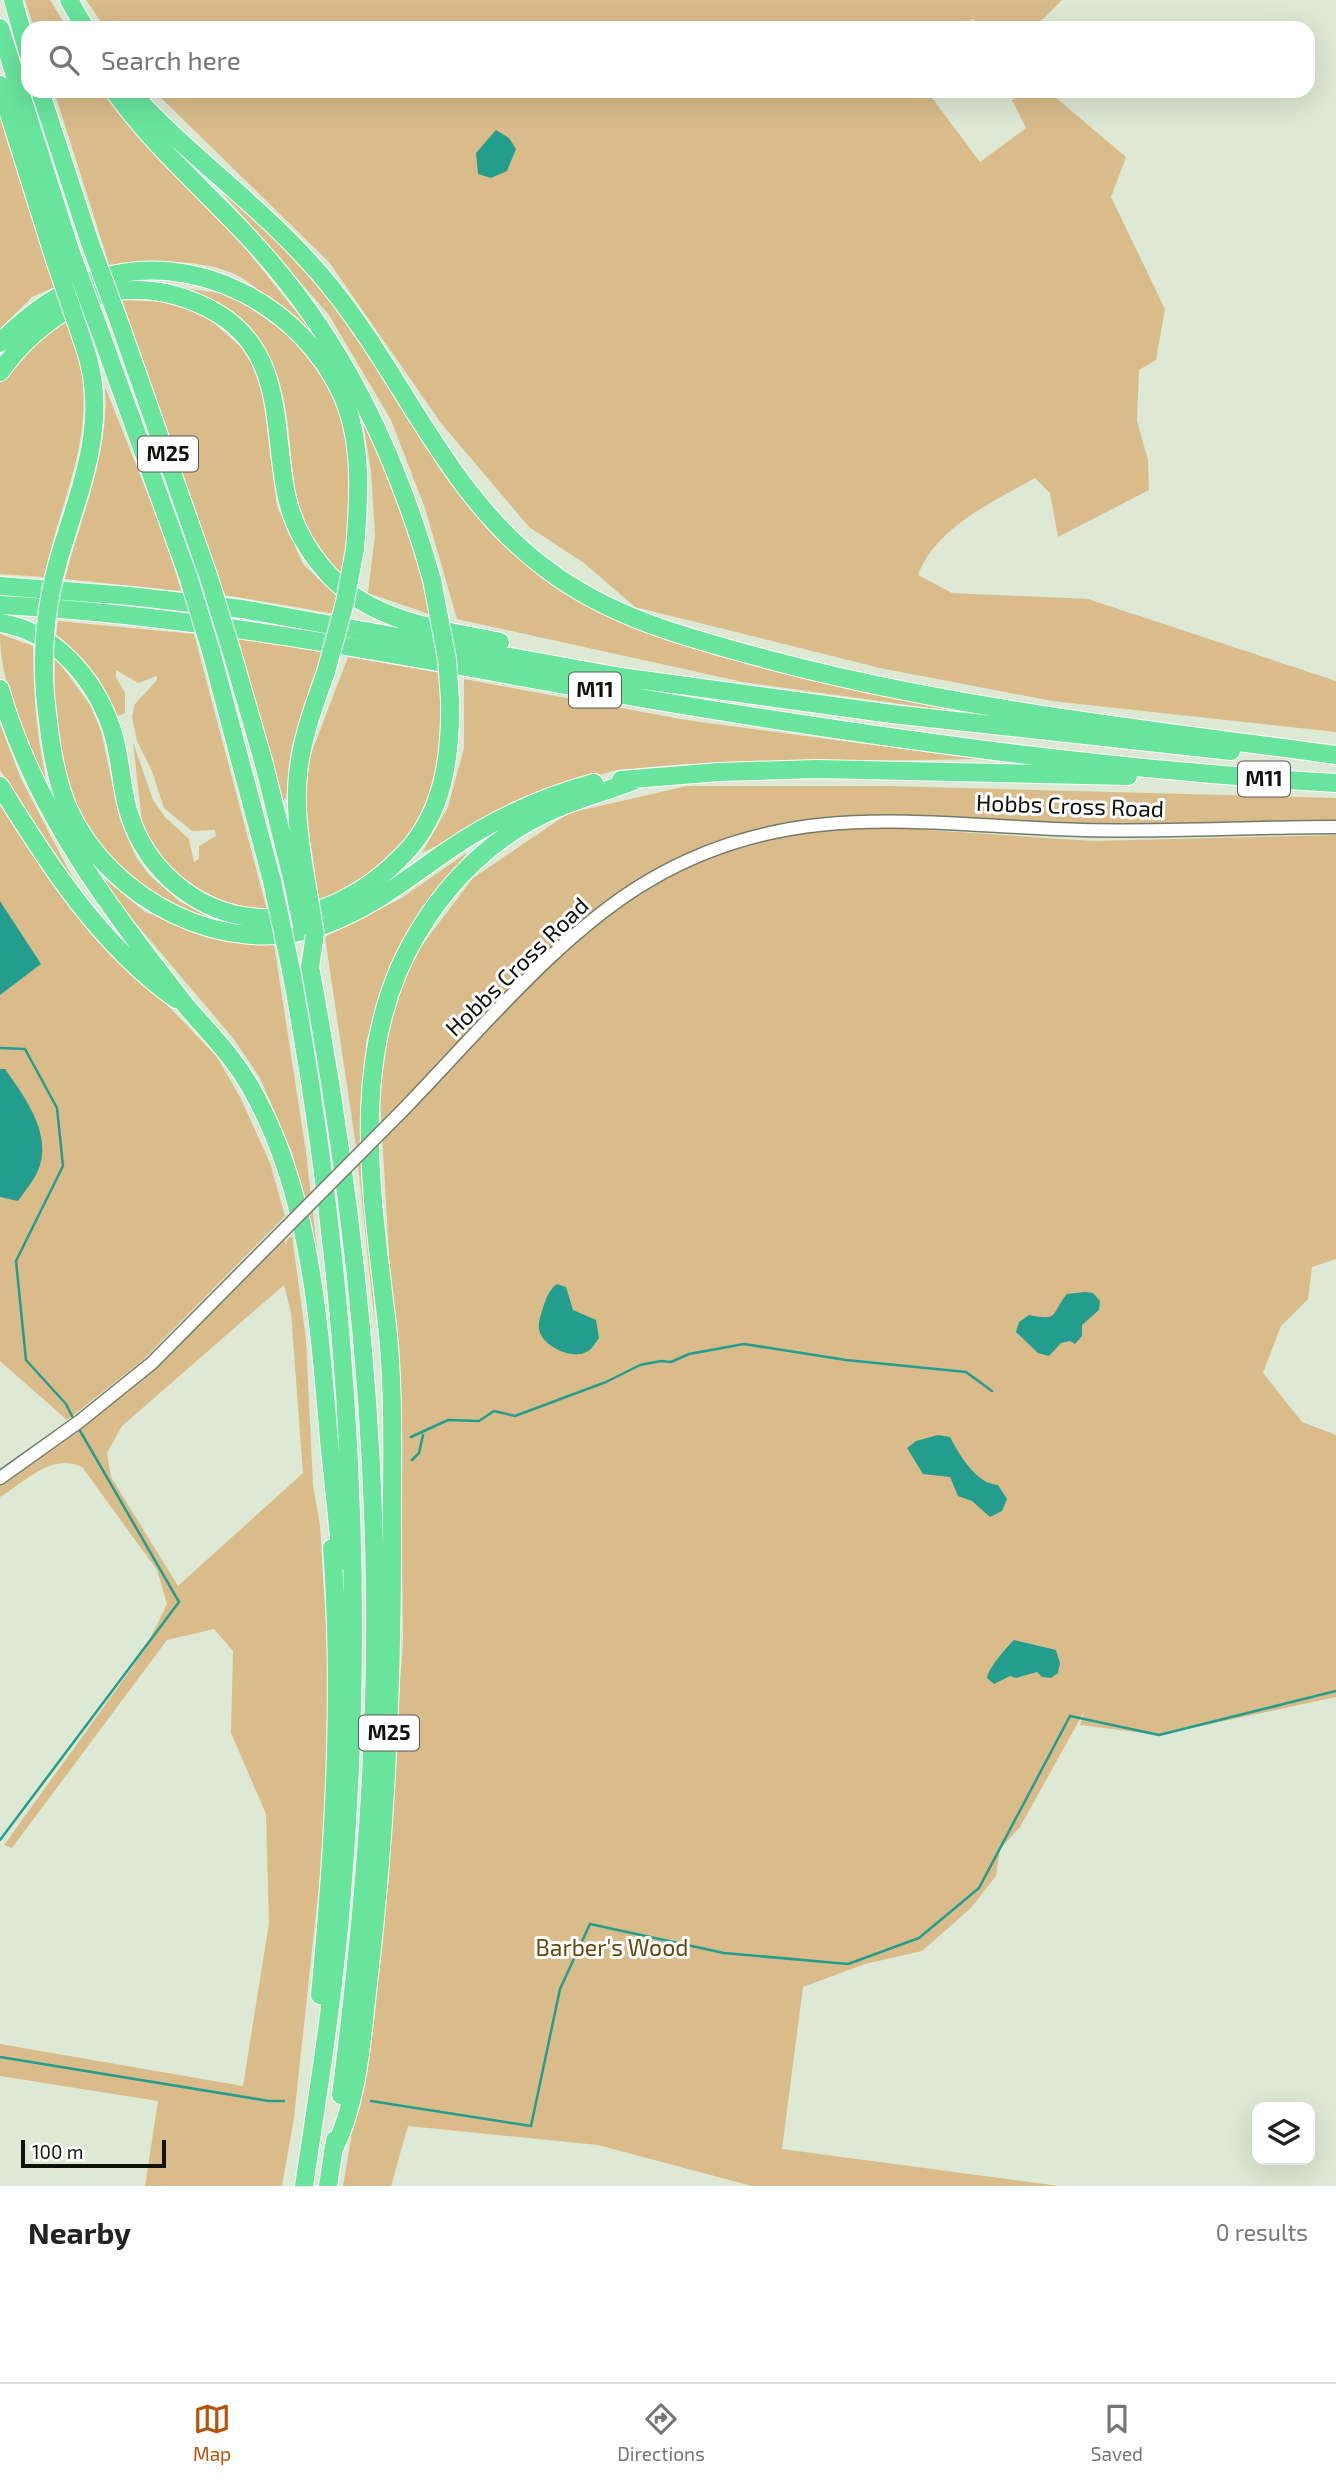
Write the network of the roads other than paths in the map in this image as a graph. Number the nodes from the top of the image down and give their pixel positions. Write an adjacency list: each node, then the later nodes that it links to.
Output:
1 (13, 0): 7 (highway)
2 (60, 0): 4 (highway)
3 (69, 0): 5 (highway)
4 (70, 21)
5 (81, 21)
6 (0, 28): 12 (highway, M25)
7 (21, 28)
8 (0, 85): 12 (highway, M25)
9 (42, 98): 27 (highway, M25, bridge)
10 (120, 98): 18 (highway, bridge)
11 (137, 98): 21 (highway)
12 (67, 258): 13 (highway, M25, bridge); 13 (highway, M25, bridge)
13 (92, 342): 23 (highway, M25, bridge); 33 (highway, M25, bridge)
14 (0, 343): 27 (highway, bridge)
15 (0, 372): 19 (highway)
16 (0, 586): 19 (highway, M11)
17 (0, 605): 22 (highway, M11)
18 (0, 623)
19 (621, 677): 21 (highway, M11)
20 (0, 689): 28 (highway)
21 (1336, 757)
22 (1191, 775): 23 (highway); 24 (highway, M11)
23 (633, 781): 29 (highway)
24 (1336, 783)
25 (0, 786): 28 (highway)
26 (1336, 827): 31 (street, Hobbs Cross Road, bridge)
27 (298, 877): 32 (highway, M25, bridge)
28 (188, 1007): 30 (highway)
29 (383, 1310): 32 (highway, M25); 35 (highway, M25)
30 (319, 1348): 33 (highway); 34 (highway)
31 (0, 1478)
32 (375, 1596): 35 (highway, M25)
33 (352, 1605): 34 (highway, M25)
34 (321, 2078): 36 (highway, M25)
35 (333, 2151): 37 (highway, M25)
36 (304, 2186)
37 (328, 2186)

